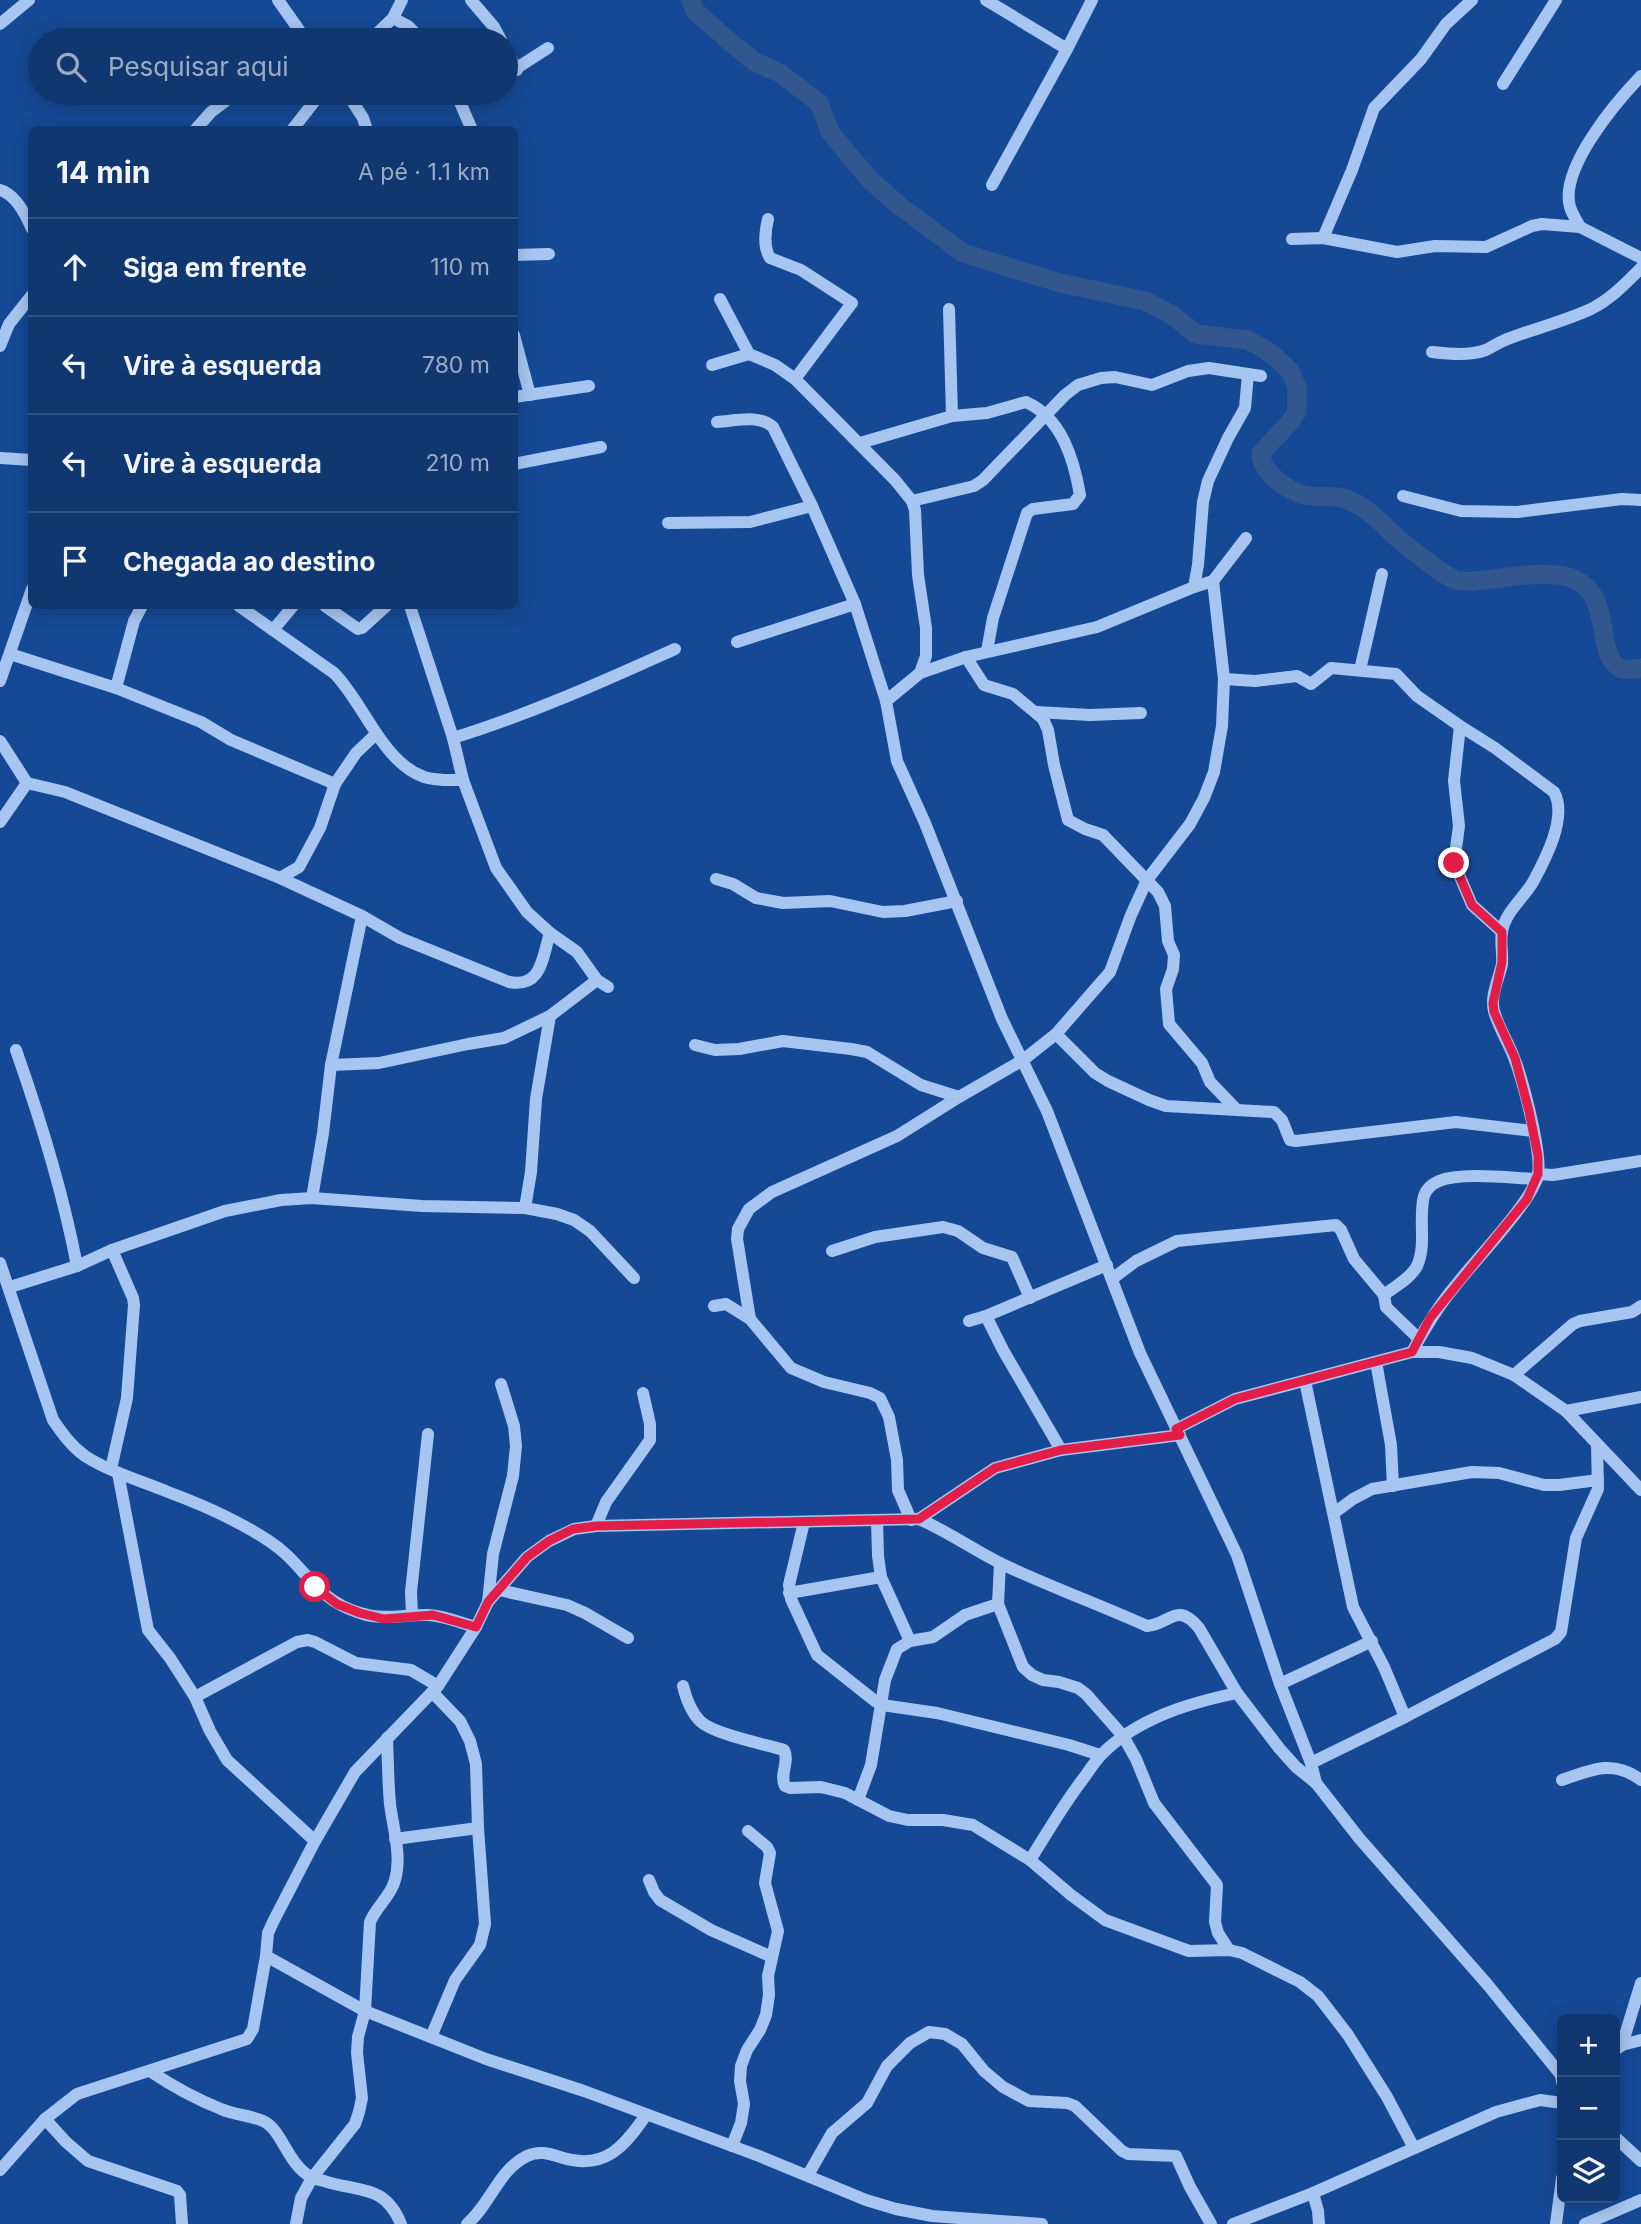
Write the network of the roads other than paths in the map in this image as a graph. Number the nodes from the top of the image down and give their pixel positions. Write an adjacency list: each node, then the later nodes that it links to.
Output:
1 (29, 0): 10 (street)
2 (278, 0): 11 (street)
3 (402, 0): 9 (street)
4 (471, 0): 14 (street)
5 (986, 0): 16 (street)
6 (1092, 0): 16 (street)
7 (1472, 0): 33 (street)
8 (1556, 0): 19 (street)
9 (393, 18): 12 (street); 13 (street)
10 (0, 24)
11 (298, 28)
12 (383, 28)
13 (410, 28)
14 (495, 28)
15 (548, 48): 17 (street)
16 (1067, 49): 28 (street)
17 (518, 67)
18 (1641, 76): 32 (street)
19 (1503, 84)
20 (220, 105): 24 (street)
21 (312, 105): 25 (street)
22 (355, 105): 26 (street)
23 (465, 105): 27 (street)
24 (199, 126)
25 (295, 126)
26 (366, 126)
27 (471, 126)
28 (992, 185)
29 (0, 190): 31 (street)
30 (768, 219): 47 (street)
31 (28, 222)
32 (1580, 227): 33 (street); 37 (street)
33 (1323, 238): 34 (street)
34 (1292, 239)
35 (549, 254): 36 (street)
36 (518, 255)
37 (1641, 258)
38 (1641, 268): 44 (street)
39 (720, 299): 45 (street)
40 (28, 300): 42 (street)
41 (949, 309): 52 (street)
42 (0, 346)
43 (518, 350): 49 (street)
44 (1432, 352)
45 (749, 354): 46 (street); 47 (street)
46 (712, 365)
47 (795, 379): 54 (street)
48 (589, 386): 49 (street)
49 (530, 395): 50 (street)
50 (518, 396)
51 (1046, 415): 52 (street); 61 (street); 67 (street); 79 (street)
52 (952, 416): 54 (street)
53 (718, 422): 62 (street)
54 (860, 443): 61 (street)
55 (601, 447): 58 (street)
56 (0, 458): 57 (street)
57 (28, 460)
58 (518, 463)
59 (1403, 496): 60 (street)
60 (1641, 500)
61 (912, 501): 83 (street)
62 (812, 506): 63 (street); 69 (street)
63 (668, 523)
64 (1246, 538): 66 (street)
65 (1382, 574): 82 (street)
66 (1213, 581): 67 (street); 84 (street)
67 (1194, 587): 79 (street)
68 (28, 601): 80 (street)
69 (855, 604): 77 (street); 87 (street)
70 (140, 609): 86 (street)
71 (243, 609): 76 (street)
72 (291, 609): 76 (street)
73 (329, 609): 74 (street)
74 (383, 609)
75 (411, 609): 92 (street)
76 (274, 630): 91 (street)
77 (737, 642)
78 (676, 649): 92 (street)
79 (987, 651): 81 (street)
80 (10, 654): 85 (street); 86 (street)
81 (966, 657): 83 (street); 88 (street)
82 (1360, 670): 84 (street); 90 (street)
83 (919, 673): 87 (street)
84 (1224, 679): 100 (street)
85 (0, 681)
86 (116, 688): 96 (street)
87 (886, 701): 101 (street)
88 (1036, 712): 89 (street); 100 (street)
89 (1141, 713)
90 (1460, 726): 103 (street); 103 (street)
91 (376, 734): 94 (street); 96 (street)
92 (453, 738): 94 (street)
93 (0, 741): 95 (street)
94 (463, 780): 104 (street)
95 (27, 783): 97 (street); 98 (street)
96 (335, 784): 98 (street)
97 (0, 822)
98 (281, 878): 102 (street)
99 (716, 879): 101 (street)
100 (1147, 880): 108 (street); 114 (street)
101 (957, 901): 111 (street)
102 (362, 916): 104 (street); 112 (street)
103 (1502, 932): 115 (street)
104 (550, 933): 105 (street)
105 (597, 980): 106 (street); 107 (street)
106 (608, 987)
107 (550, 1016): 112 (street); 119 (street)
108 (1056, 1034): 111 (street); 114 (street)
109 (695, 1045): 113 (street)
110 (16, 1050): 124 (street)
111 (1023, 1060): 113 (street); 123 (street)
112 (331, 1065): 118 (street)
113 (960, 1097): 133 (street)
114 (1236, 1110): 115 (street)
115 (1533, 1131): 117 (street)
116 (1641, 1161): 117 (street)
117 (1538, 1176): 128 (street); 135 (street)
118 (312, 1198): 119 (street); 120 (street)
119 (525, 1208): 125 (street)
120 (112, 1250): 124 (street); 148 (street)
121 (832, 1251): 129 (street)
122 (0, 1263): 127 (street)
123 (1107, 1265): 126 (street); 129 (street)
124 (77, 1266): 127 (street)
125 (634, 1278)
126 (1112, 1279): 128 (street); 144 (street)
127 (9, 1287): 148 (street)
128 (1384, 1295): 135 (street)
129 (1030, 1297): 132 (street)
130 (715, 1306): 133 (street)
131 (1641, 1306): 138 (street)
132 (986, 1316): 134 (street); 147 (street)
133 (750, 1319): 153 (street)
134 (968, 1321)
135 (1419, 1339): 136 (street)
136 (1412, 1352): 137 (street); 138 (street)
137 (1376, 1362): 139 (street); 150 (street)
138 (1514, 1375): 143 (street)
139 (1305, 1381): 144 (street); 152 (street)
140 (501, 1384): 161 (street)
141 (643, 1393): 156 (street)
142 (1641, 1397): 143 (street)
143 (1566, 1410): 146 (street)
144 (1178, 1432): 147 (street); 168 (street)
145 (428, 1434): 163 (street)
146 (1597, 1445): 149 (street); 151 (street)
147 (1061, 1450): 153 (street)
148 (115, 1471): 163 (street); 172 (street)
149 (1598, 1480): 150 (street); 174 (street)
150 (1393, 1486): 152 (street)
151 (1641, 1490)
152 (1334, 1513): 167 (street)
153 (915, 1519): 154 (street); 157 (street)
154 (877, 1520): 155 (street); 158 (street)
155 (804, 1522): 156 (street); 160 (street)
156 (596, 1526): 159 (street)
157 (1000, 1563): 162 (street); 171 (street)
158 (881, 1577): 160 (street); 166 (street)
159 (499, 1590): 161 (street); 165 (street)
160 (789, 1593): 173 (street)
161 (488, 1602): 164 (street)
162 (998, 1604): 166 (street); 175 (street)
163 (412, 1615): 164 (street)
164 (476, 1627): 170 (street)
165 (628, 1638)
166 (910, 1641): 173 (street)
167 (1372, 1641): 168 (street); 174 (street)
168 (1280, 1684): 178 (street)
169 (682, 1686): 182 (street)
170 (435, 1689): 172 (street); 176 (street); 183 (street)
171 (1237, 1693): 175 (street); 181 (street)
172 (195, 1697): 186 (street)
173 (882, 1705): 177 (street); 182 (street)
174 (1405, 1717): 178 (street)
175 (1123, 1736): 177 (street); 189 (street)
176 (387, 1738): 185 (street); 186 (street)
177 (1100, 1755): 187 (street)
178 (1311, 1763): 181 (street)
179 (1562, 1780): 180 (street)
180 (1641, 1780)
181 (1316, 1783): 199 (street)
182 (858, 1800): 187 (street)
183 (478, 1828): 185 (street); 194 (street)
184 (748, 1831): 191 (street)
185 (395, 1839): 193 (street)
186 (315, 1841): 190 (street)
187 (1030, 1860): 189 (street)
188 (649, 1880): 191 (street)
189 (1229, 1950): 205 (street)
190 (267, 1956): 193 (street); 198 (street)
191 (772, 1957): 204 (street)
192 (1641, 1983): 196 (street)
193 (365, 2011): 194 (street); 209 (street)
194 (431, 2037): 201 (street)
195 (1641, 2039): 197 (street)
196 (1620, 2042)
197 (1620, 2047)
198 (150, 2071): 202 (street); 209 (street)
199 (1560, 2077)
200 (1557, 2102): 205 (street)
201 (646, 2115): 204 (street); 216 (street)
202 (45, 2119): 207 (street); 213 (street)
203 (1618, 2140): 206 (street)
204 (732, 2146): 208 (street)
205 (1414, 2148): 210 (street)
206 (1641, 2161)
207 (0, 2170)
208 (808, 2175): 217 (street); 218 (street)
209 (312, 2178): 214 (street); 215 (street)
210 (1313, 2193): 219 (street); 220 (street)
211 (1641, 2200): 222 (street)
212 (1559, 2203): 221 (street)
213 (182, 2224)
214 (296, 2224)
215 (401, 2224)
216 (467, 2224)
217 (1042, 2224)
218 (1211, 2224)
219 (1233, 2224)
220 (1319, 2224)
221 (1556, 2224)
222 (1585, 2224)

